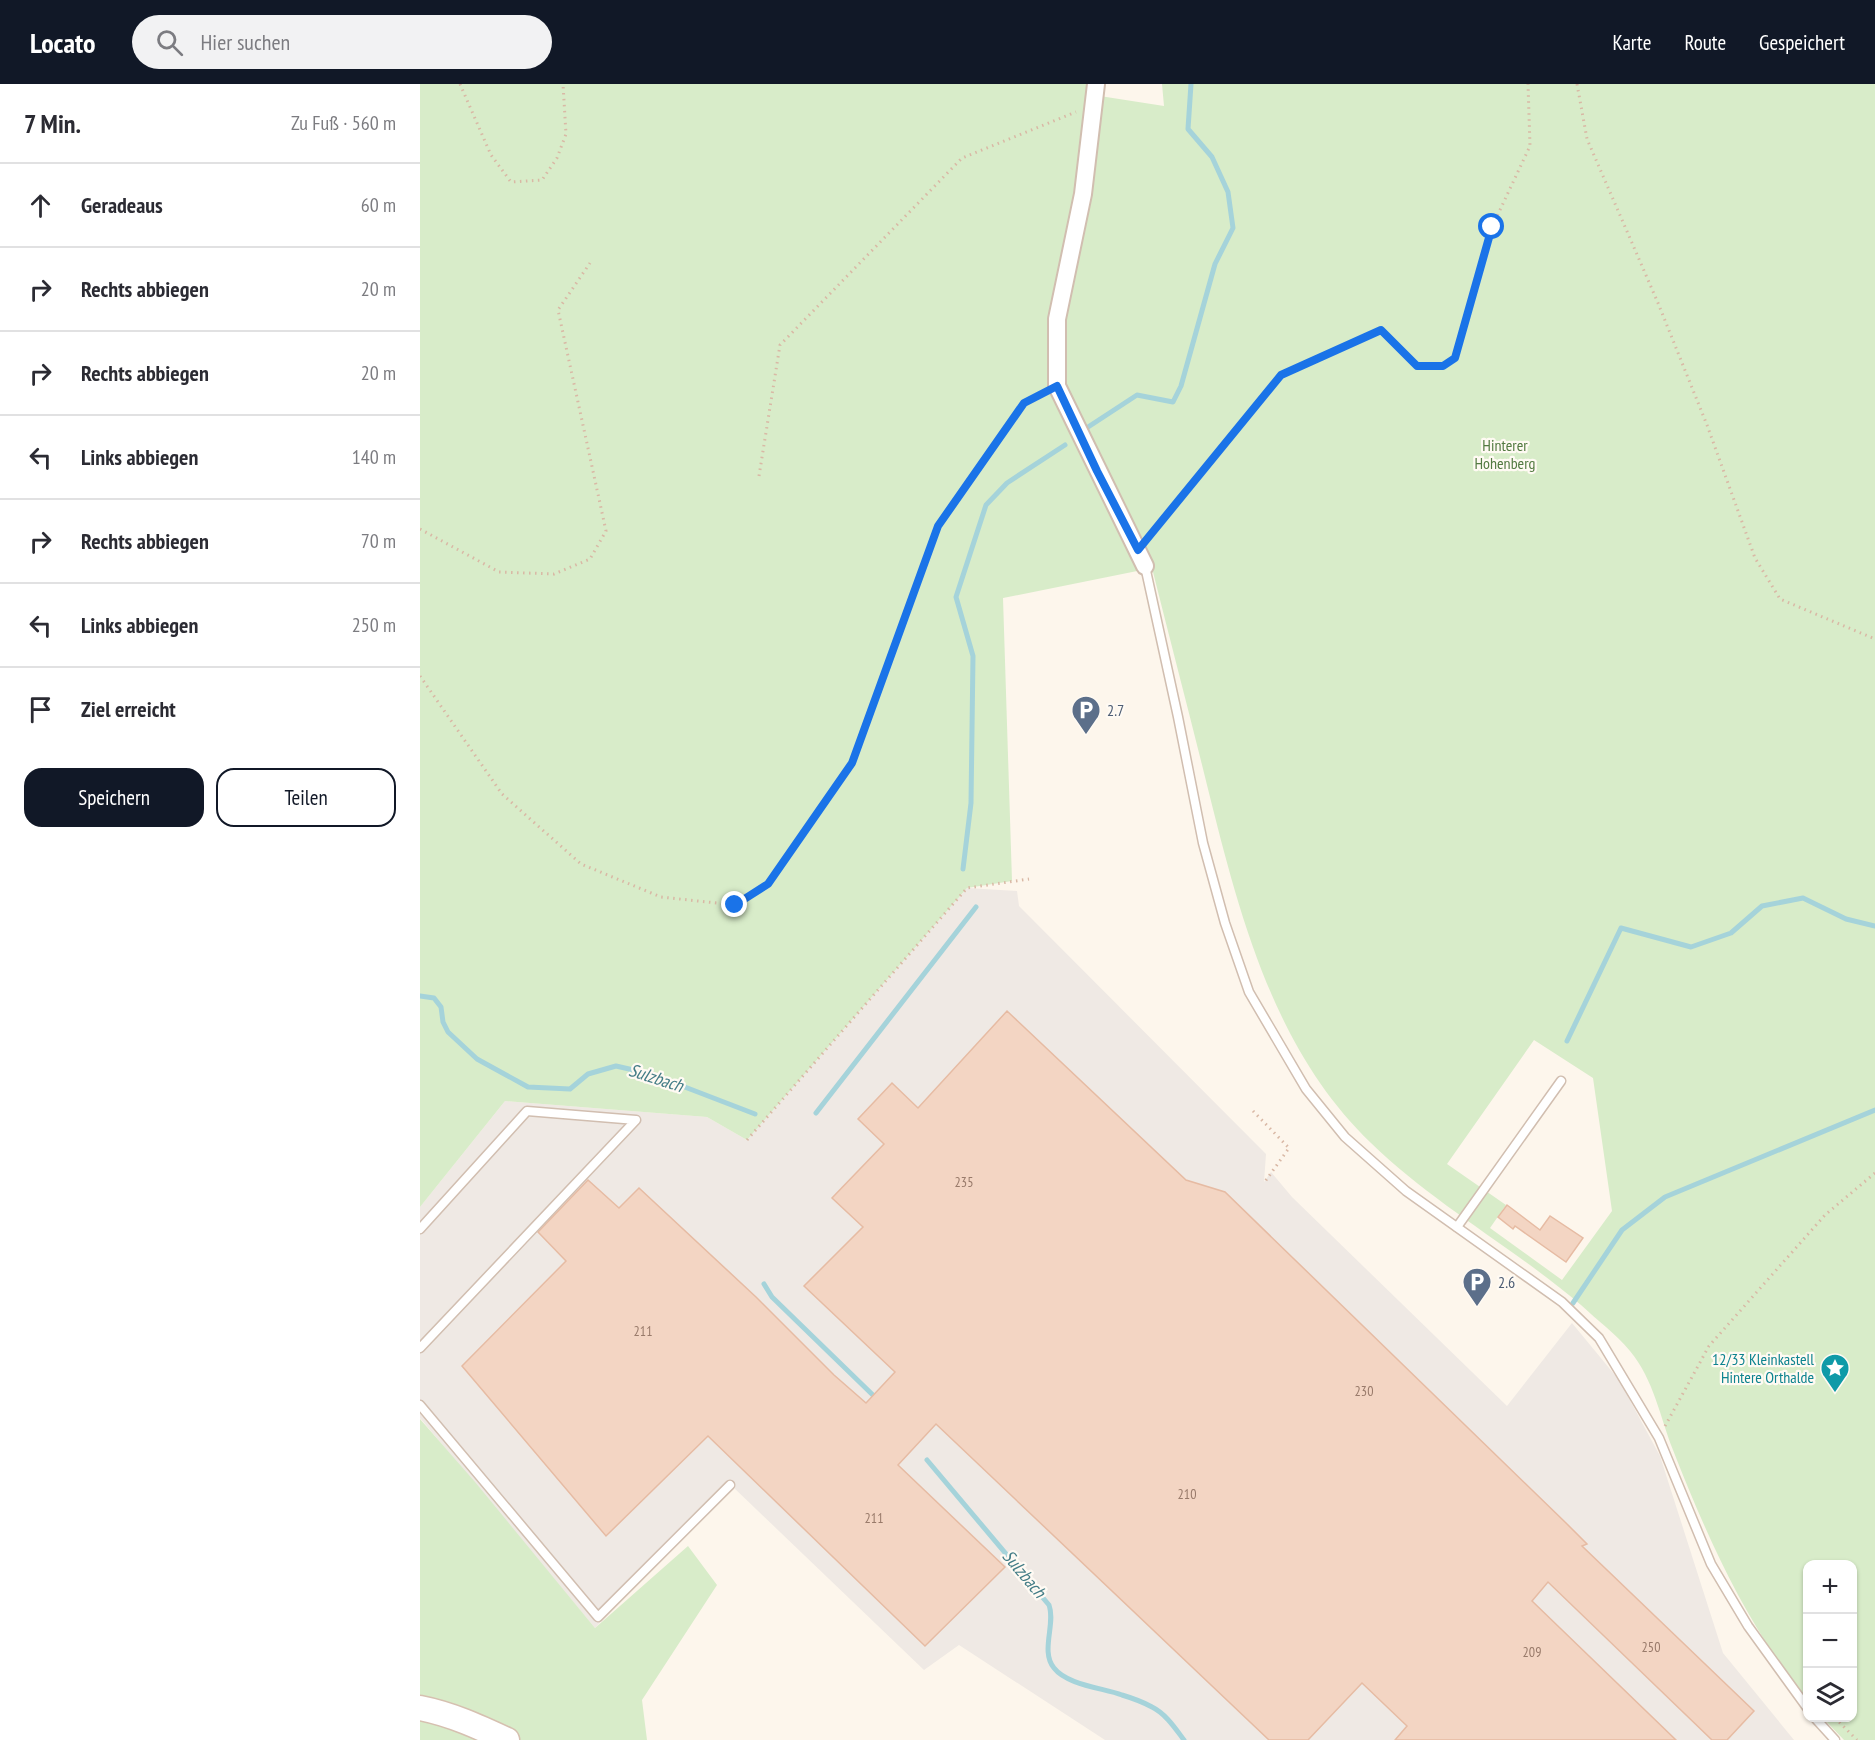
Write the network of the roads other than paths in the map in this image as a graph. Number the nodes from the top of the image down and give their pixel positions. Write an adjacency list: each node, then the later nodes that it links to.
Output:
1 (1096, 84): 2 (street)
2 (1145, 566): 4 (lane)
3 (1561, 1081): 4 (lane)
4 (1457, 1227): 9 (lane)
5 (420, 1229): 6 (lane)
6 (420, 1348)
7 (420, 1405): 8 (lane)
8 (730, 1485)
9 (1803, 1702)
10 (420, 1708): 12 (street)
11 (1819, 1722): 13 (lane)
12 (507, 1740)
13 (1835, 1740)

